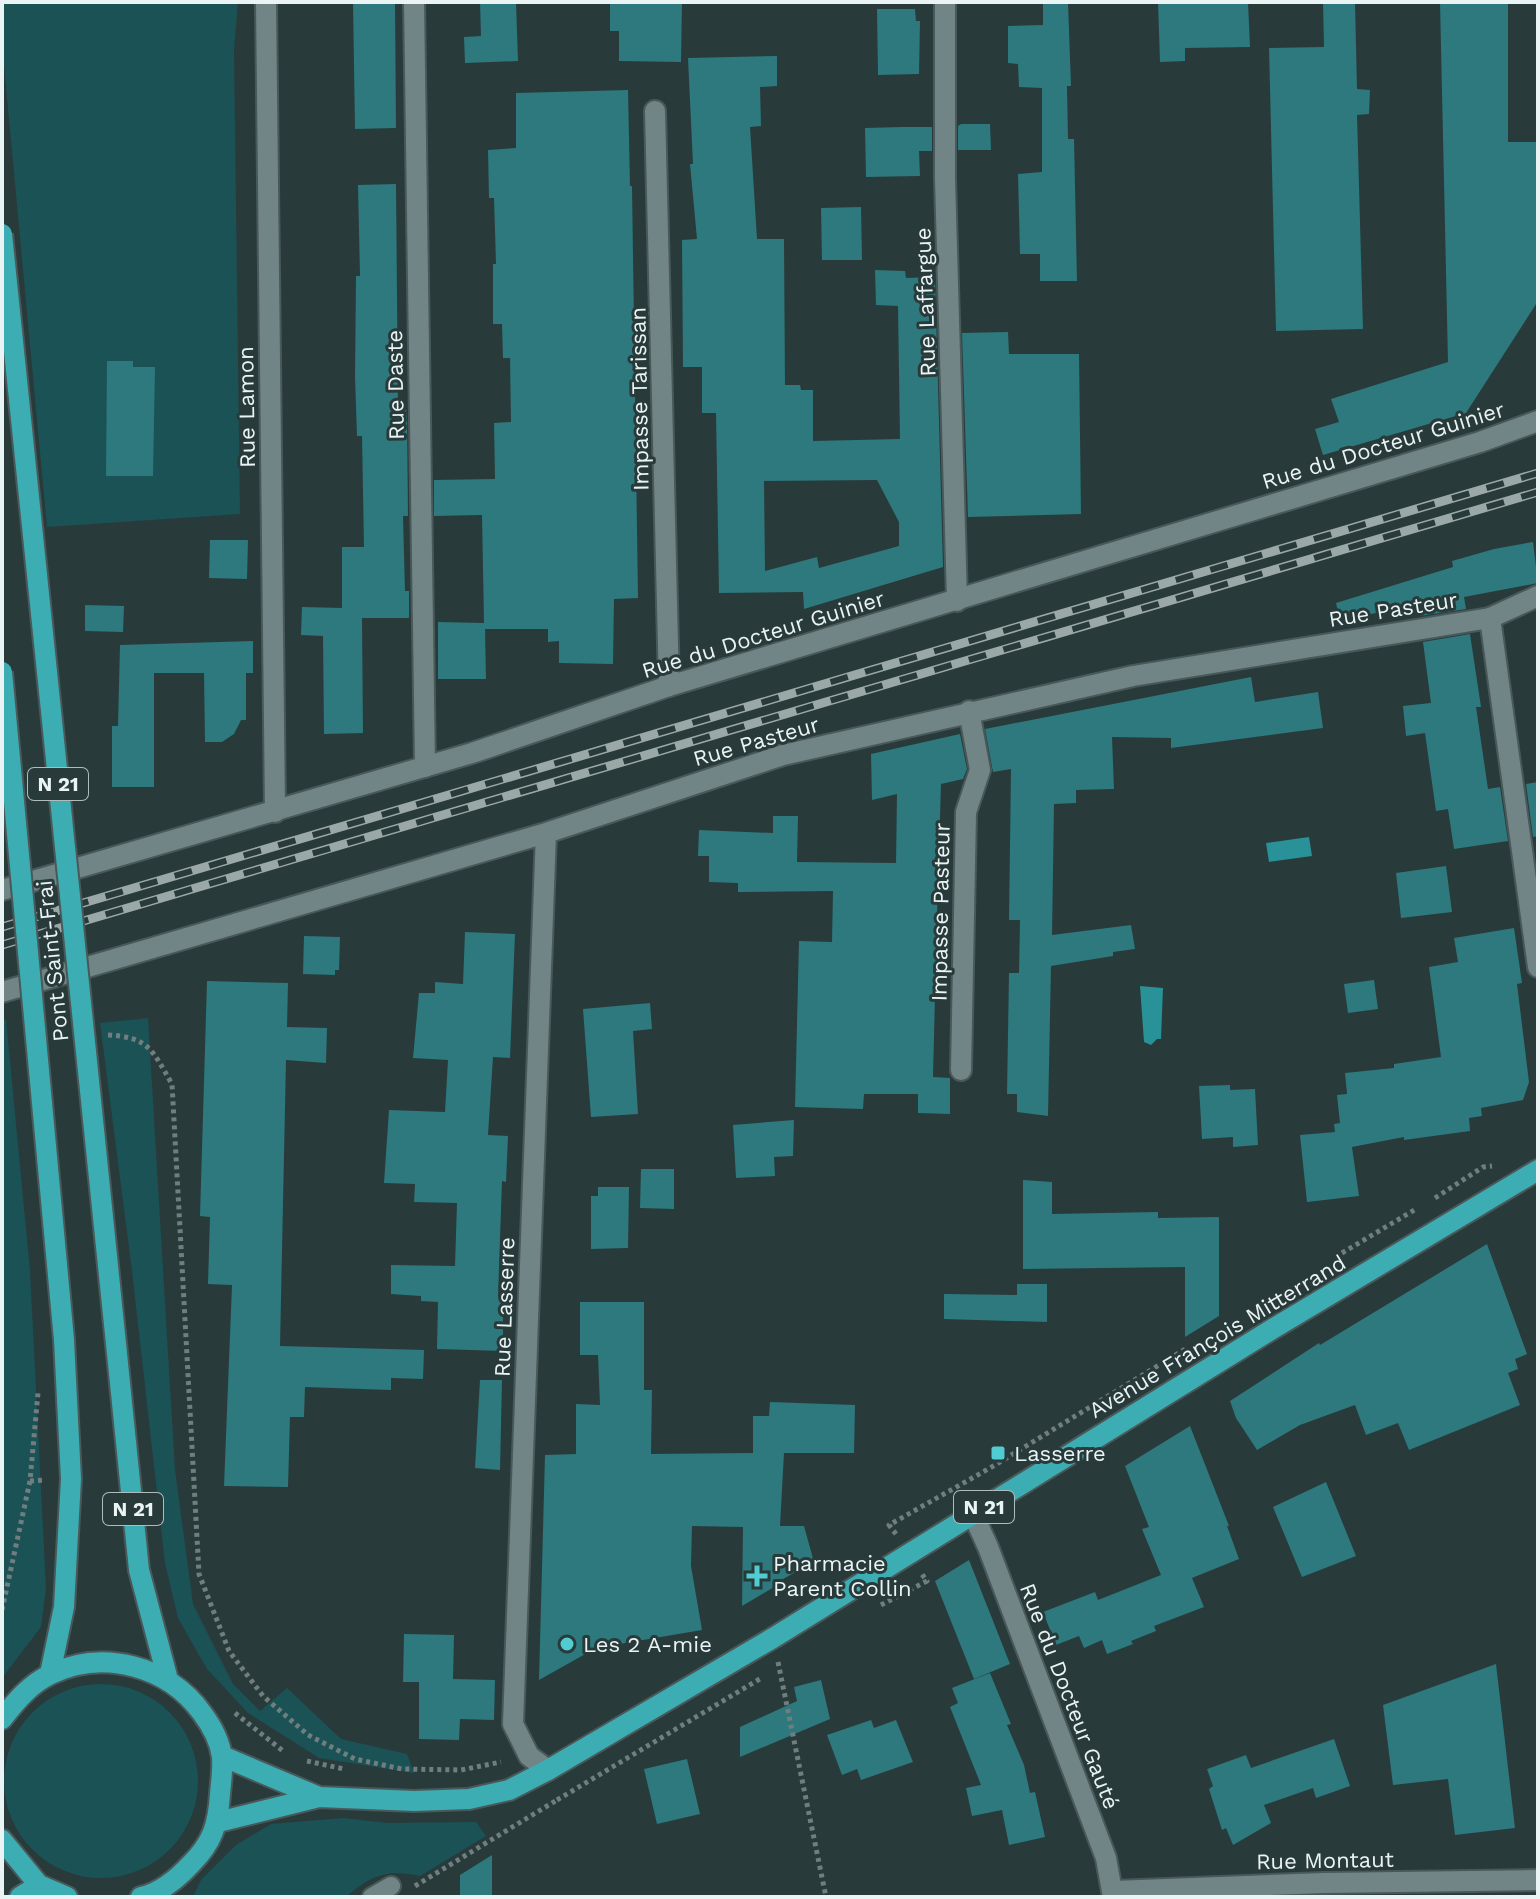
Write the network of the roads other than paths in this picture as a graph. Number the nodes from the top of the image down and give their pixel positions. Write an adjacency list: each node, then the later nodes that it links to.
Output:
1 (266, 2): 14 (street, Rue Lamon)
2 (414, 2): 13 (street, Rue Daste)
3 (945, 2): 8 (street, Rue Laffargue)
4 (655, 111): 11 (street, Impasse Tarissan)
5 (2, 234): 23 (main road, Pont Saint-Frai / N 21, bridge)
6 (1538, 421): 8 (street, Rue du Docteur Guinier)
7 (1538, 596): 9 (street, Rue Pasteur)
8 (957, 601): 11 (street, Rue du Docteur Guinier)
9 (1490, 618): 12 (street, Rue Pasteur); 17 (street)
10 (2, 672): 22 (main road, Pont Saint-Frai / N 21, bridge)
11 (669, 686): 13 (street, Rue du Docteur Guinier)
12 (969, 711): 15 (street, Rue Pasteur); 19 (street, Impasse Pasteur)
13 (425, 767): 14 (street, Rue du Docteur Guinier)
14 (275, 812): 16 (street, Rue du Docteur Guinier)
15 (546, 833): 18 (street, Rue Pasteur); 26 (street, Rue Lasserre)
16 (2, 890)
17 (1538, 967)
18 (2, 992)
19 (961, 1070)
20 (1538, 1170): 21 (main road, Avenue François Mitterrand / N 21)
21 (973, 1514): 26 (main road, Avenue François Mitterrand / N 21); 34 (street, Rue du Docteur Gauté)
22 (50, 1674): 23 (main road); 24 (main road)
23 (168, 1680): 25 (main road)
24 (2, 1719)
25 (222, 1756): 27 (main road, N 21); 28 (main road)
26 (548, 1770): 27 (main road, Avenue François Mitterrand / N 21)
27 (319, 1797): 28 (main road, N 21)
28 (218, 1822): 33 (main road)
29 (2, 1840): 31 (main road)
30 (1538, 1880): 34 (street, Rue Montaut)
31 (39, 1885): 35 (main road); 36 (main road)
32 (397, 1890): 38 (lane)
33 (168, 1891): 37 (main road)
34 (1114, 1894)
35 (20, 1897)
36 (67, 1897)
37 (141, 1897)
38 (372, 1897)

